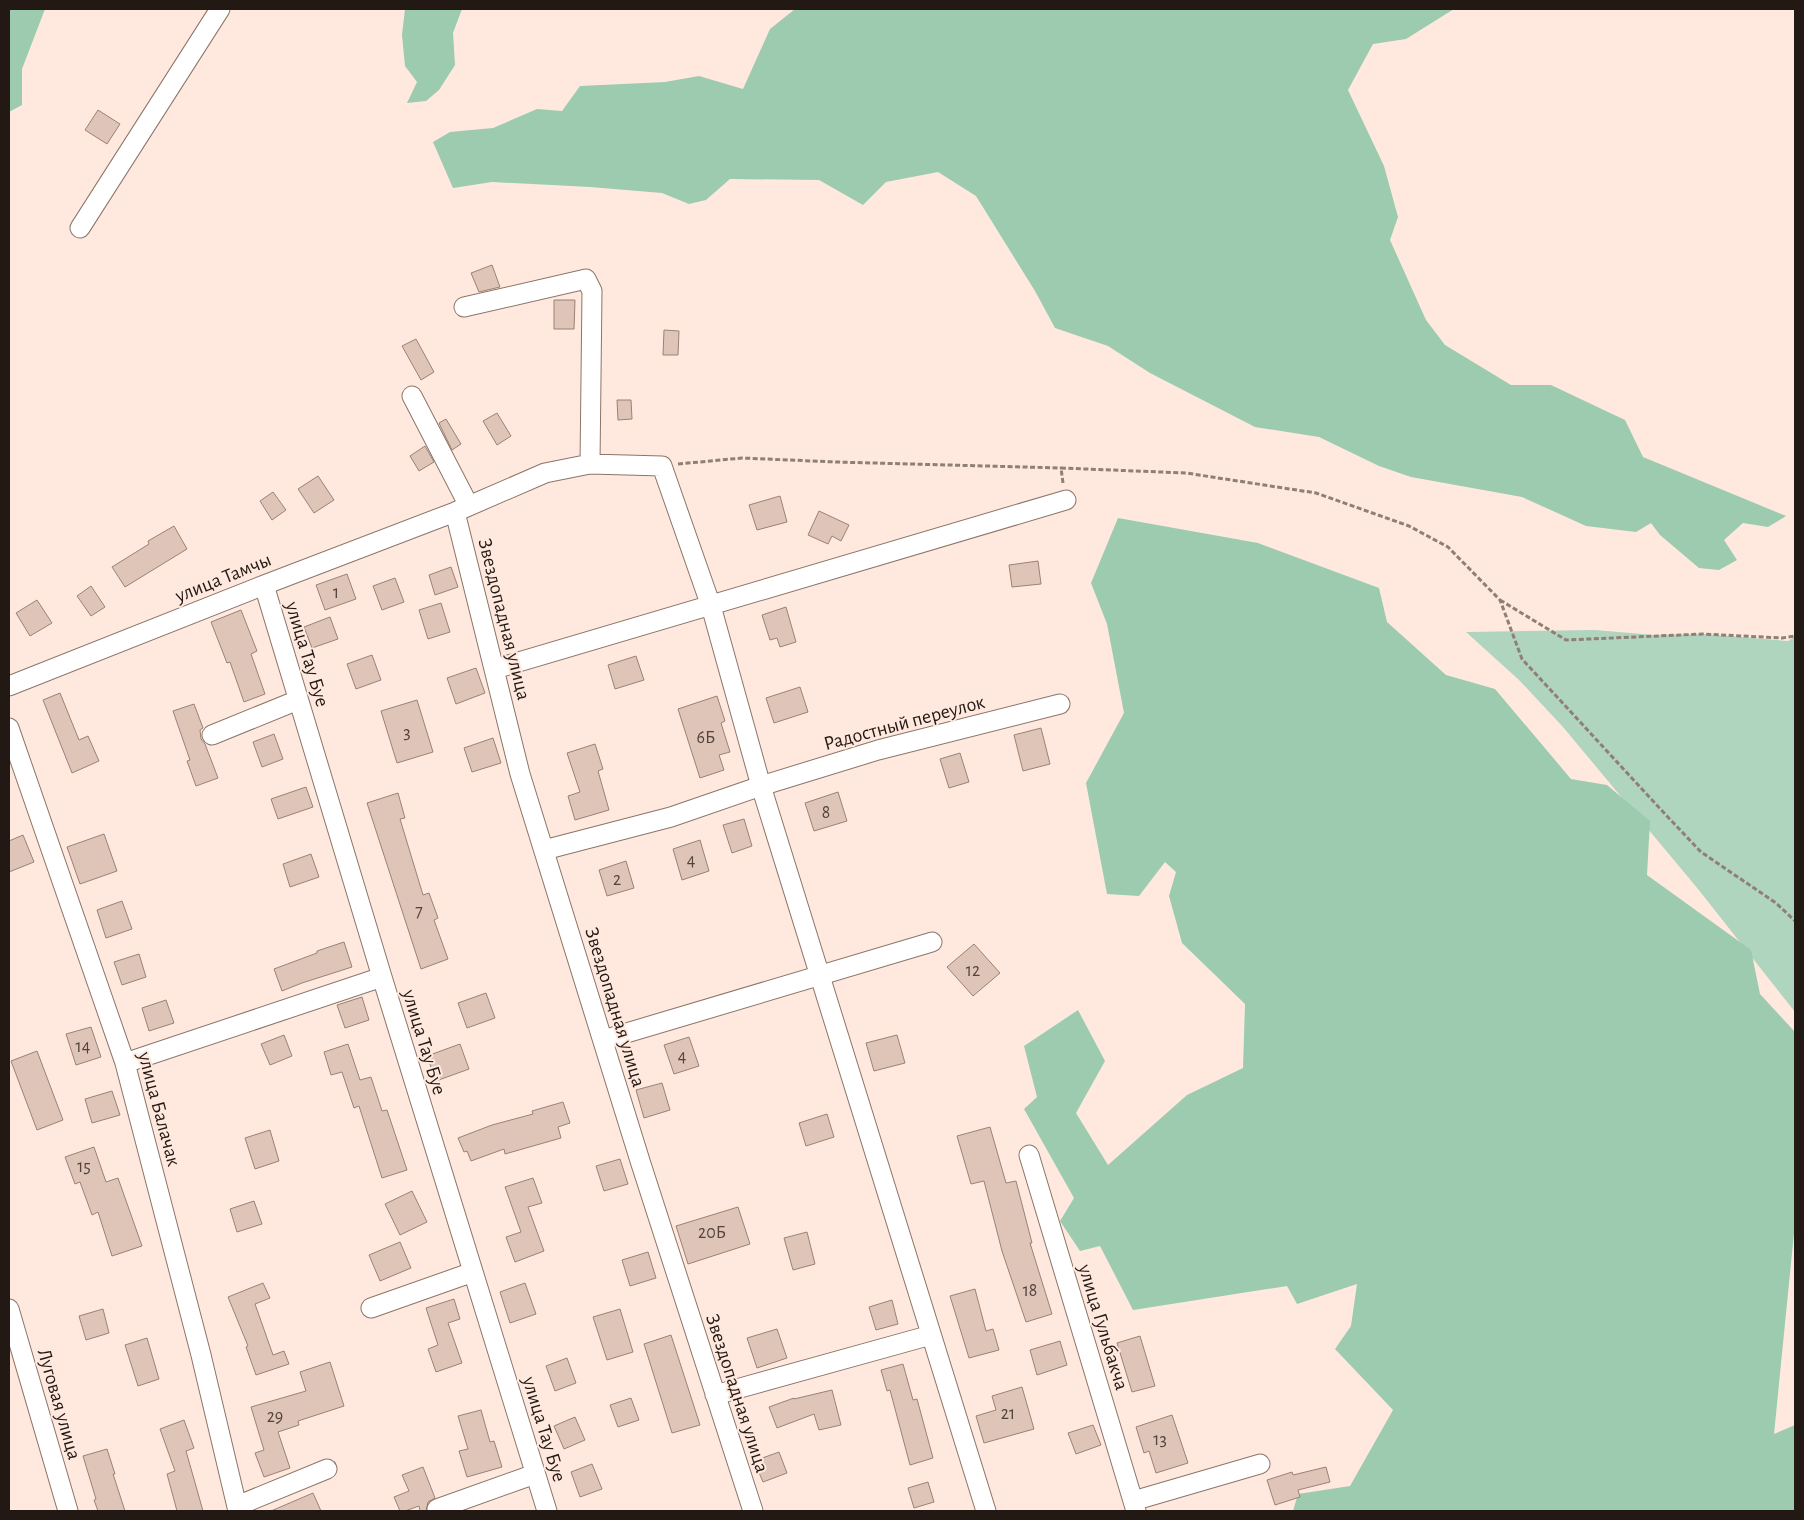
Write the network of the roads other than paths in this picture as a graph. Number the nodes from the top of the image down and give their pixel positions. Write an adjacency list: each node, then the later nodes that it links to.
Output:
1 (220, 9): 2 (street)
2 (80, 228)
3 (464, 307): 5 (street)
4 (412, 396): 7 (street, Звездопадная улица)
5 (590, 464): 7 (street, улица Тамчы); 9 (street, улица Тамчы)
6 (1066, 500): 9 (street)
7 (462, 509): 8 (street, улица Тамчы); 10 (street, Звездопадная улица)
8 (264, 585): 11 (street, улица Тамчы); 12 (street, улица Тау Буе)
9 (710, 606): 10 (street); 16 (street)
10 (495, 669): 17 (street, Звездопадная улица)
11 (9, 686)
12 (298, 700): 15 (street); 20 (street, улица Тау Буе)
13 (1060, 704): 16 (street, Радостный переулок)
14 (9, 728): 22 (street, улица Балачак)
15 (212, 735)
16 (761, 786): 17 (street, Радостный переулок); 19 (street)
17 (544, 850): 21 (street, Звездопадная улица)
18 (932, 942): 19 (street)
19 (820, 974): 21 (street); 27 (street)
20 (382, 977): 22 (street); 24 (street, улица Тау Буе)
21 (603, 1040): 28 (street, Звездопадная улица)
22 (125, 1063): 33 (street, улица Балачак)
23 (1029, 1155): 32 (street, улица Гульбакча)
24 (472, 1272): 25 (street); 31 (street, улица Тау Буе)
25 (371, 1308)
26 (9, 1309): 35 (street, Луговая улица)
27 (931, 1335): 28 (street); 38 (street)
28 (715, 1395): 37 (street, Звездопадная улица)
29 (1260, 1464): 32 (street)
30 (328, 1468): 33 (street)
31 (535, 1474): 34 (street); 36 (street, улица Тау Буе)
32 (1134, 1506)
33 (238, 1509)
34 (437, 1509)
35 (68, 1511)
36 (547, 1511)
37 (753, 1511)
38 (986, 1511)

